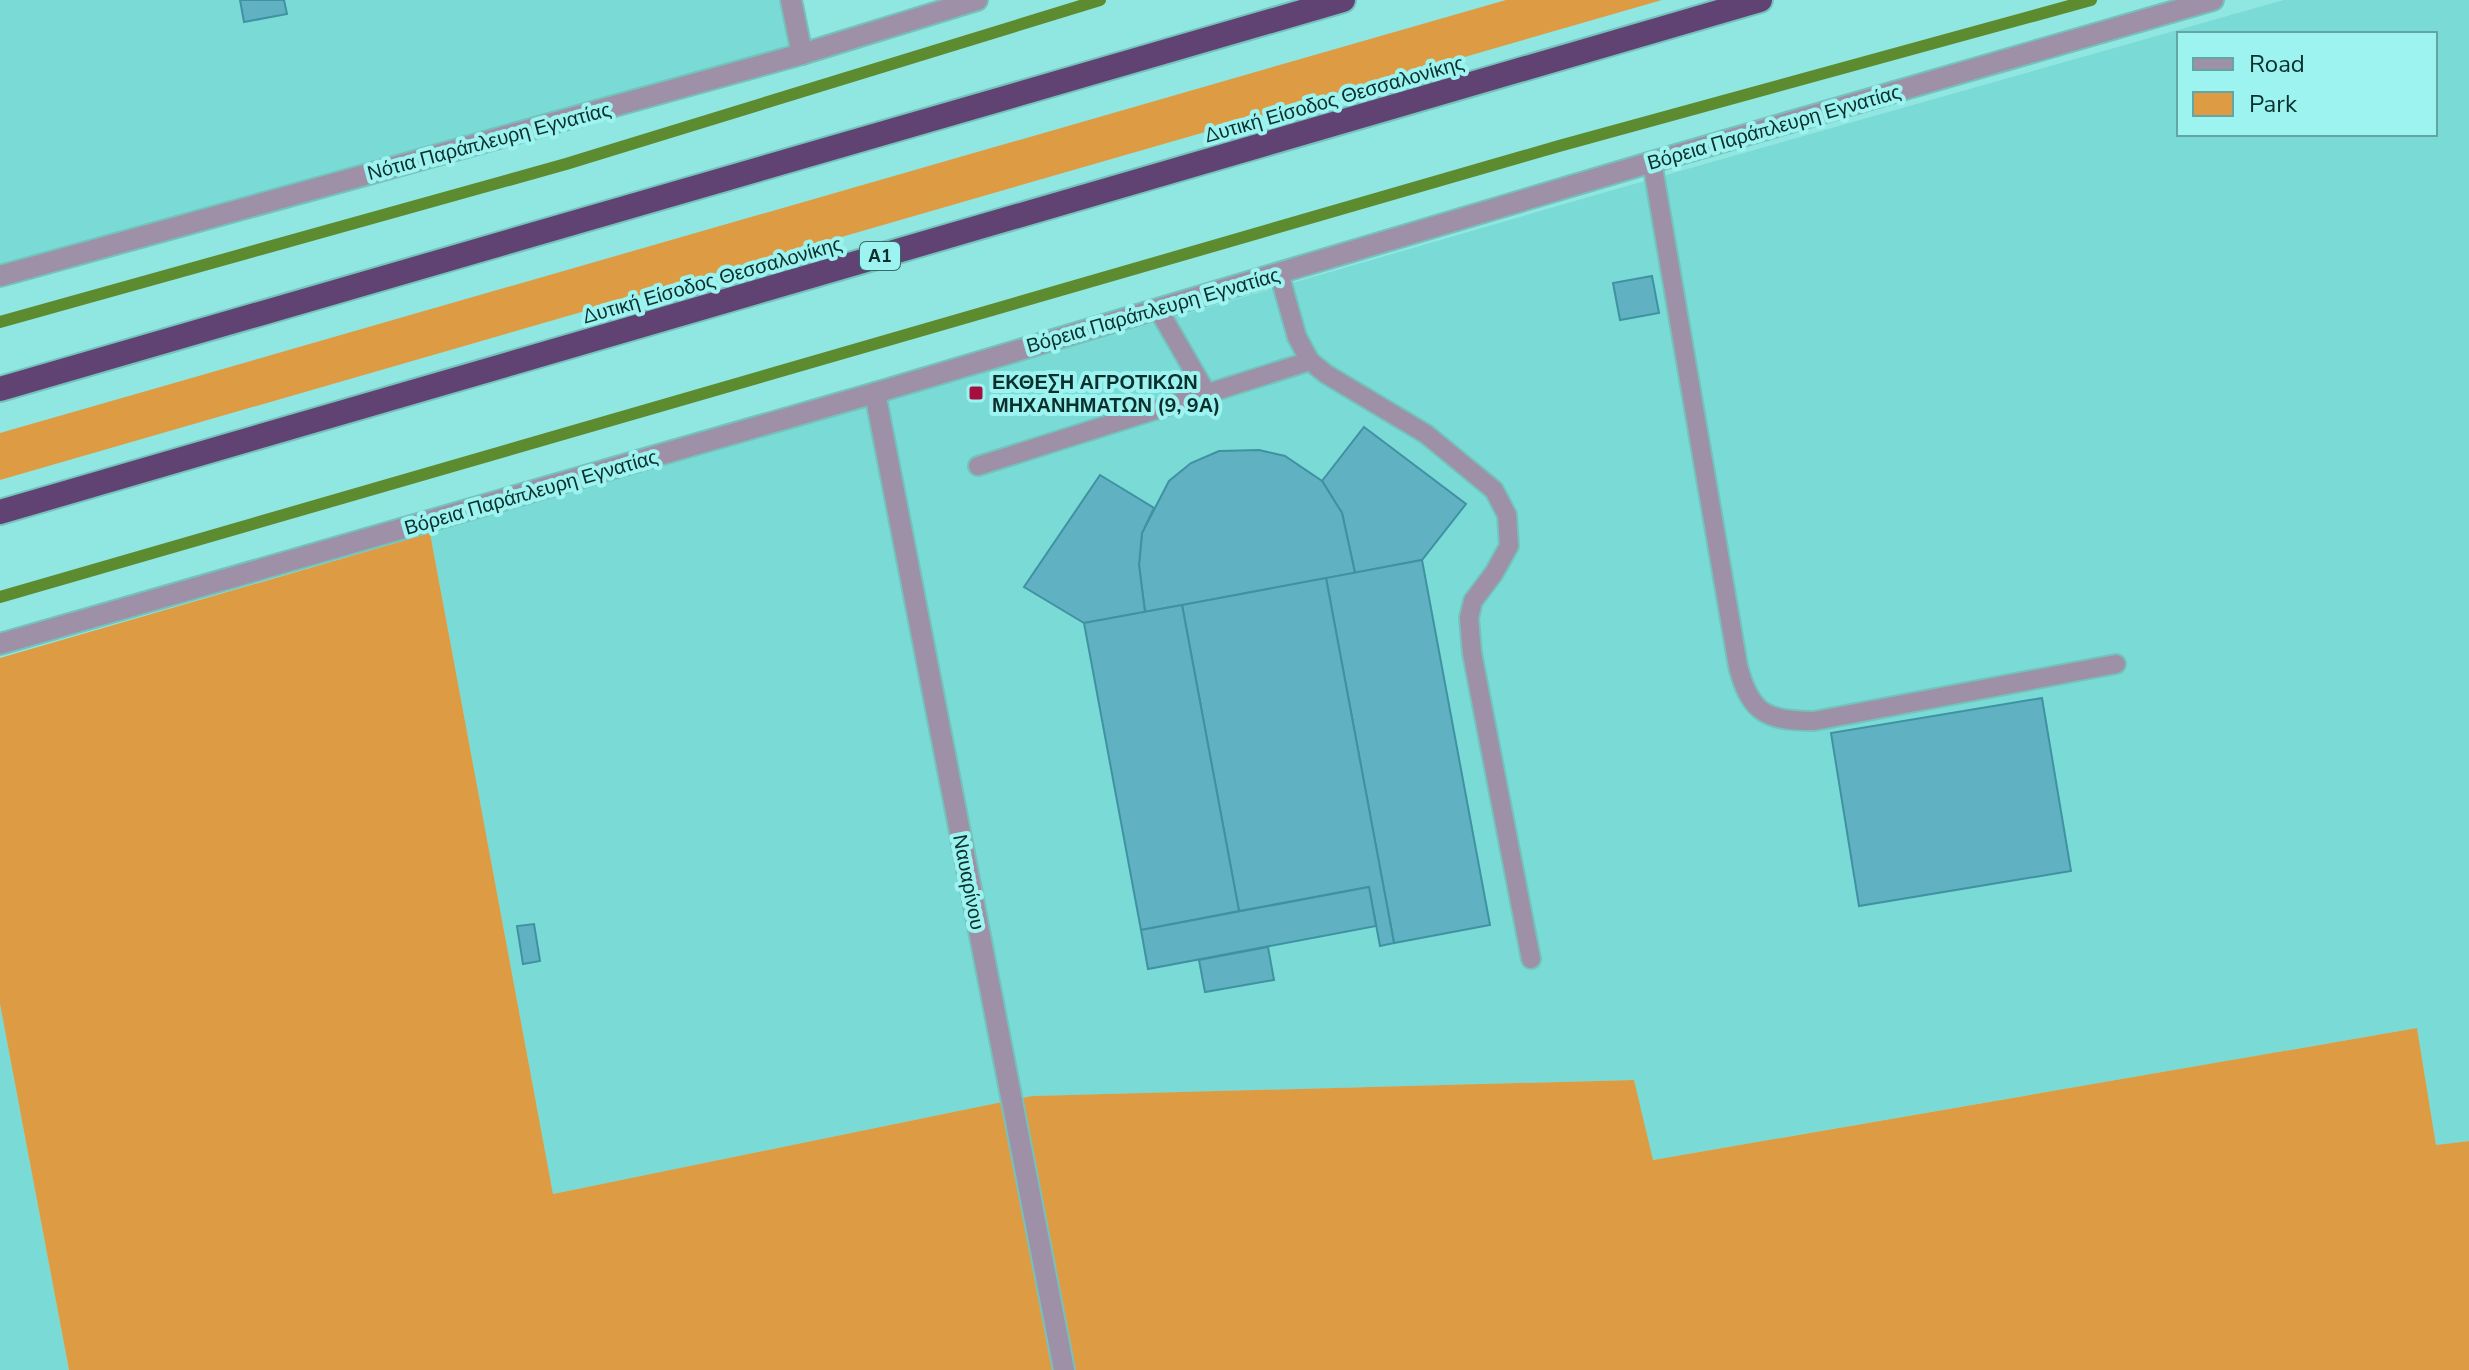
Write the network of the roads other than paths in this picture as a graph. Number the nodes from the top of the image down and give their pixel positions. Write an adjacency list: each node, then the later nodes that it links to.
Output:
1 (791, 0): 6 (street)
2 (977, 0): 6 (street, Νότια Παράπλευρη Εγνατίας)
3 (1343, 0): 12 (highway)
4 (1760, 0): 16 (highway, Δυτική Είσοδος Θεσσαλονίκης / Α1)
5 (2213, 0): 7 (street, Βόρεια Παράπλευρη Εγνατίας)
6 (802, 54): 9 (street, Νότια Παράπλευρη Εγνατίας)
7 (1652, 162): 8 (street, Βόρεια Παράπλευρη Εγνατίας); 18 (lane)
8 (1279, 273): 10 (street, Βόρεια Παράπλευρη Εγνατίας); 11 (lane)
9 (0, 276)
10 (1158, 309): 13 (street, Βόρεια Παράπλευρη Εγνατίας); 14 (lane)
11 (1310, 361): 14 (lane); 19 (lane)
12 (0, 389)
13 (875, 393): 17 (street, Βόρεια Παράπλευρη Εγνατίας); 20 (street, Ναυαρίνου)
14 (1207, 394): 15 (lane)
15 (978, 466)
16 (0, 512)
17 (0, 644)
18 (2116, 664)
19 (1531, 959)
20 (1064, 1370)

